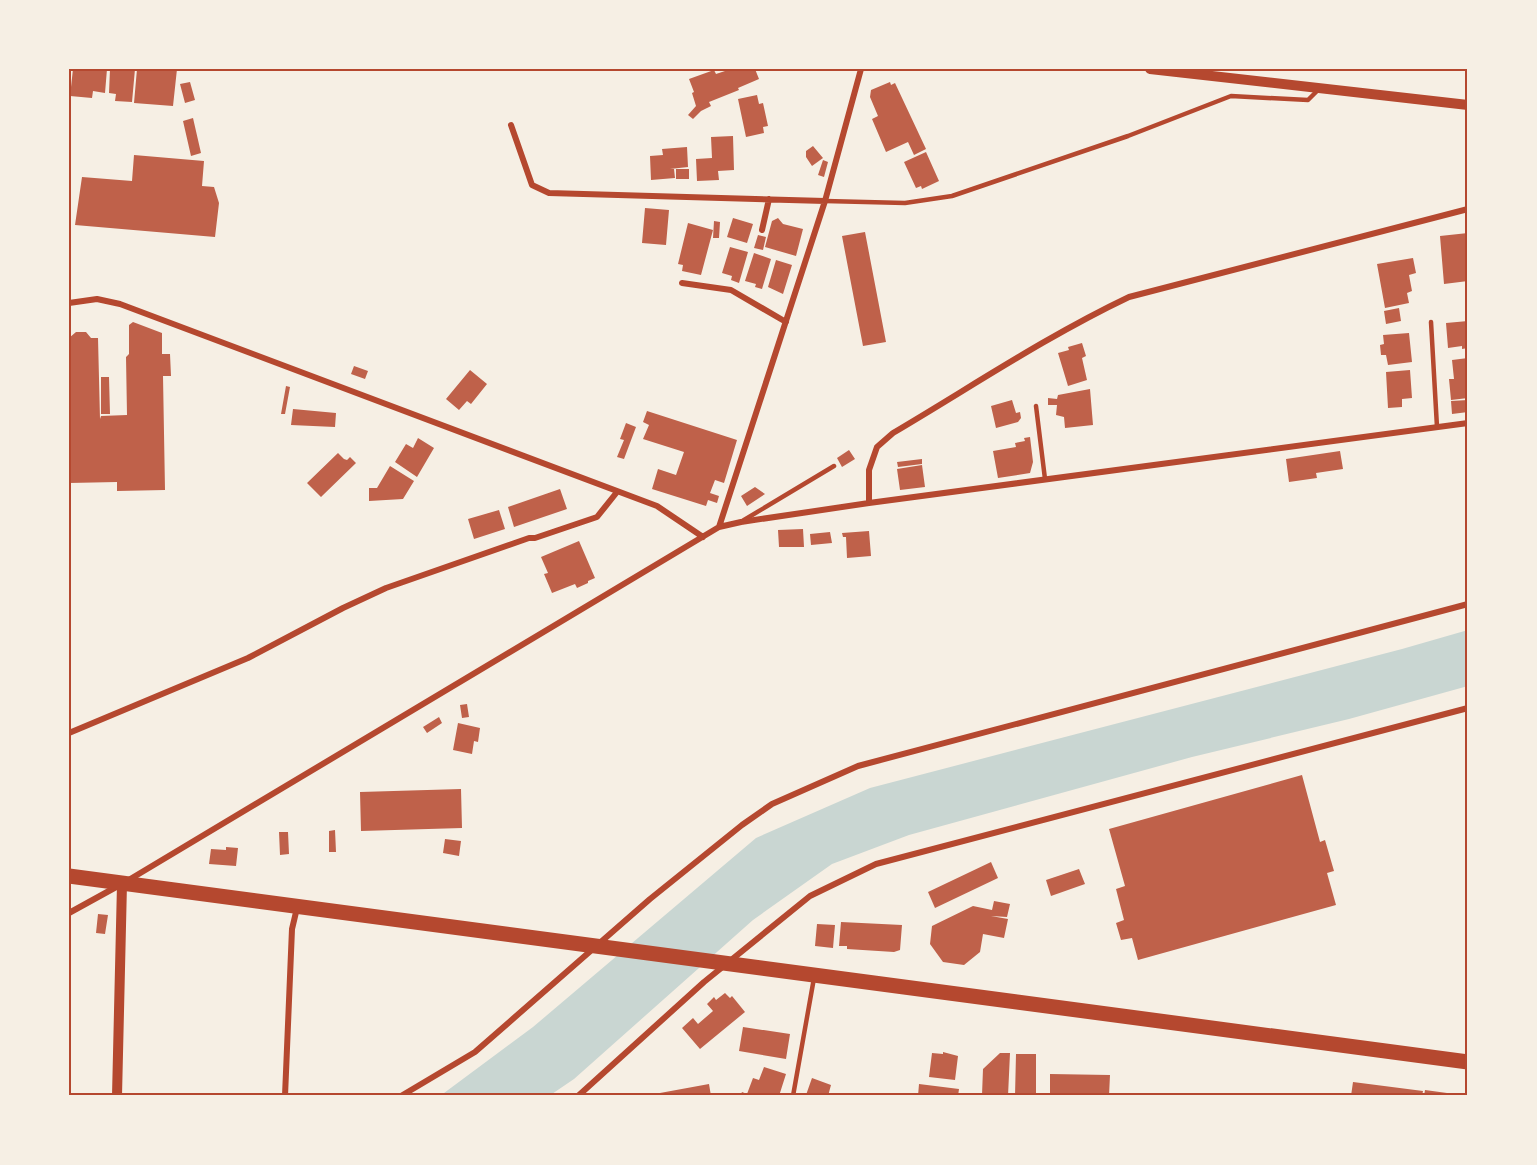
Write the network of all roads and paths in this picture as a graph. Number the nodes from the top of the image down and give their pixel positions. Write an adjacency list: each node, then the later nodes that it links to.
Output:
1 (861, 69): 7 (street)
2 (1150, 69): 3 (street)
3 (1321, 88): 4 (street); 7 (lane)
4 (1468, 105)
5 (511, 125): 6 (street)
6 (769, 199): 7 (street); 9 (street)
7 (825, 201): 12 (street)
8 (1468, 209): 20 (street)
9 (762, 230)
10 (682, 283): 12 (street)
11 (69, 303): 19 (street)
12 (786, 322): 22 (street)
13 (1431, 322): 16 (lane)
14 (1036, 406): 18 (lane)
15 (1468, 423): 16 (street)
16 (1437, 427): 18 (street)
17 (834, 466): 21 (lane)
18 (1045, 479): 20 (street)
19 (617, 492): 23 (street); 26 (street)
20 (869, 503): 21 (street)
21 (741, 522): 22 (street)
22 (719, 527): 23 (street)
23 (703, 537): 28 (street)
24 (1468, 604): 31 (street)
25 (1468, 708): 32 (street)
26 (69, 733)
27 (69, 876): 28 (main road)
28 (122, 884): 29 (main road); 30 (street); 35 (street)
29 (298, 906): 31 (main road); 36 (street)
30 (69, 913)
31 (602, 947): 32 (main road); 37 (street)
32 (721, 964): 33 (main road); 38 (street)
33 (815, 974): 34 (main road); 39 (lane)
34 (1468, 1062)
35 (117, 1096)
36 (285, 1096)
37 (401, 1096)
38 (578, 1096)
39 (793, 1096)

